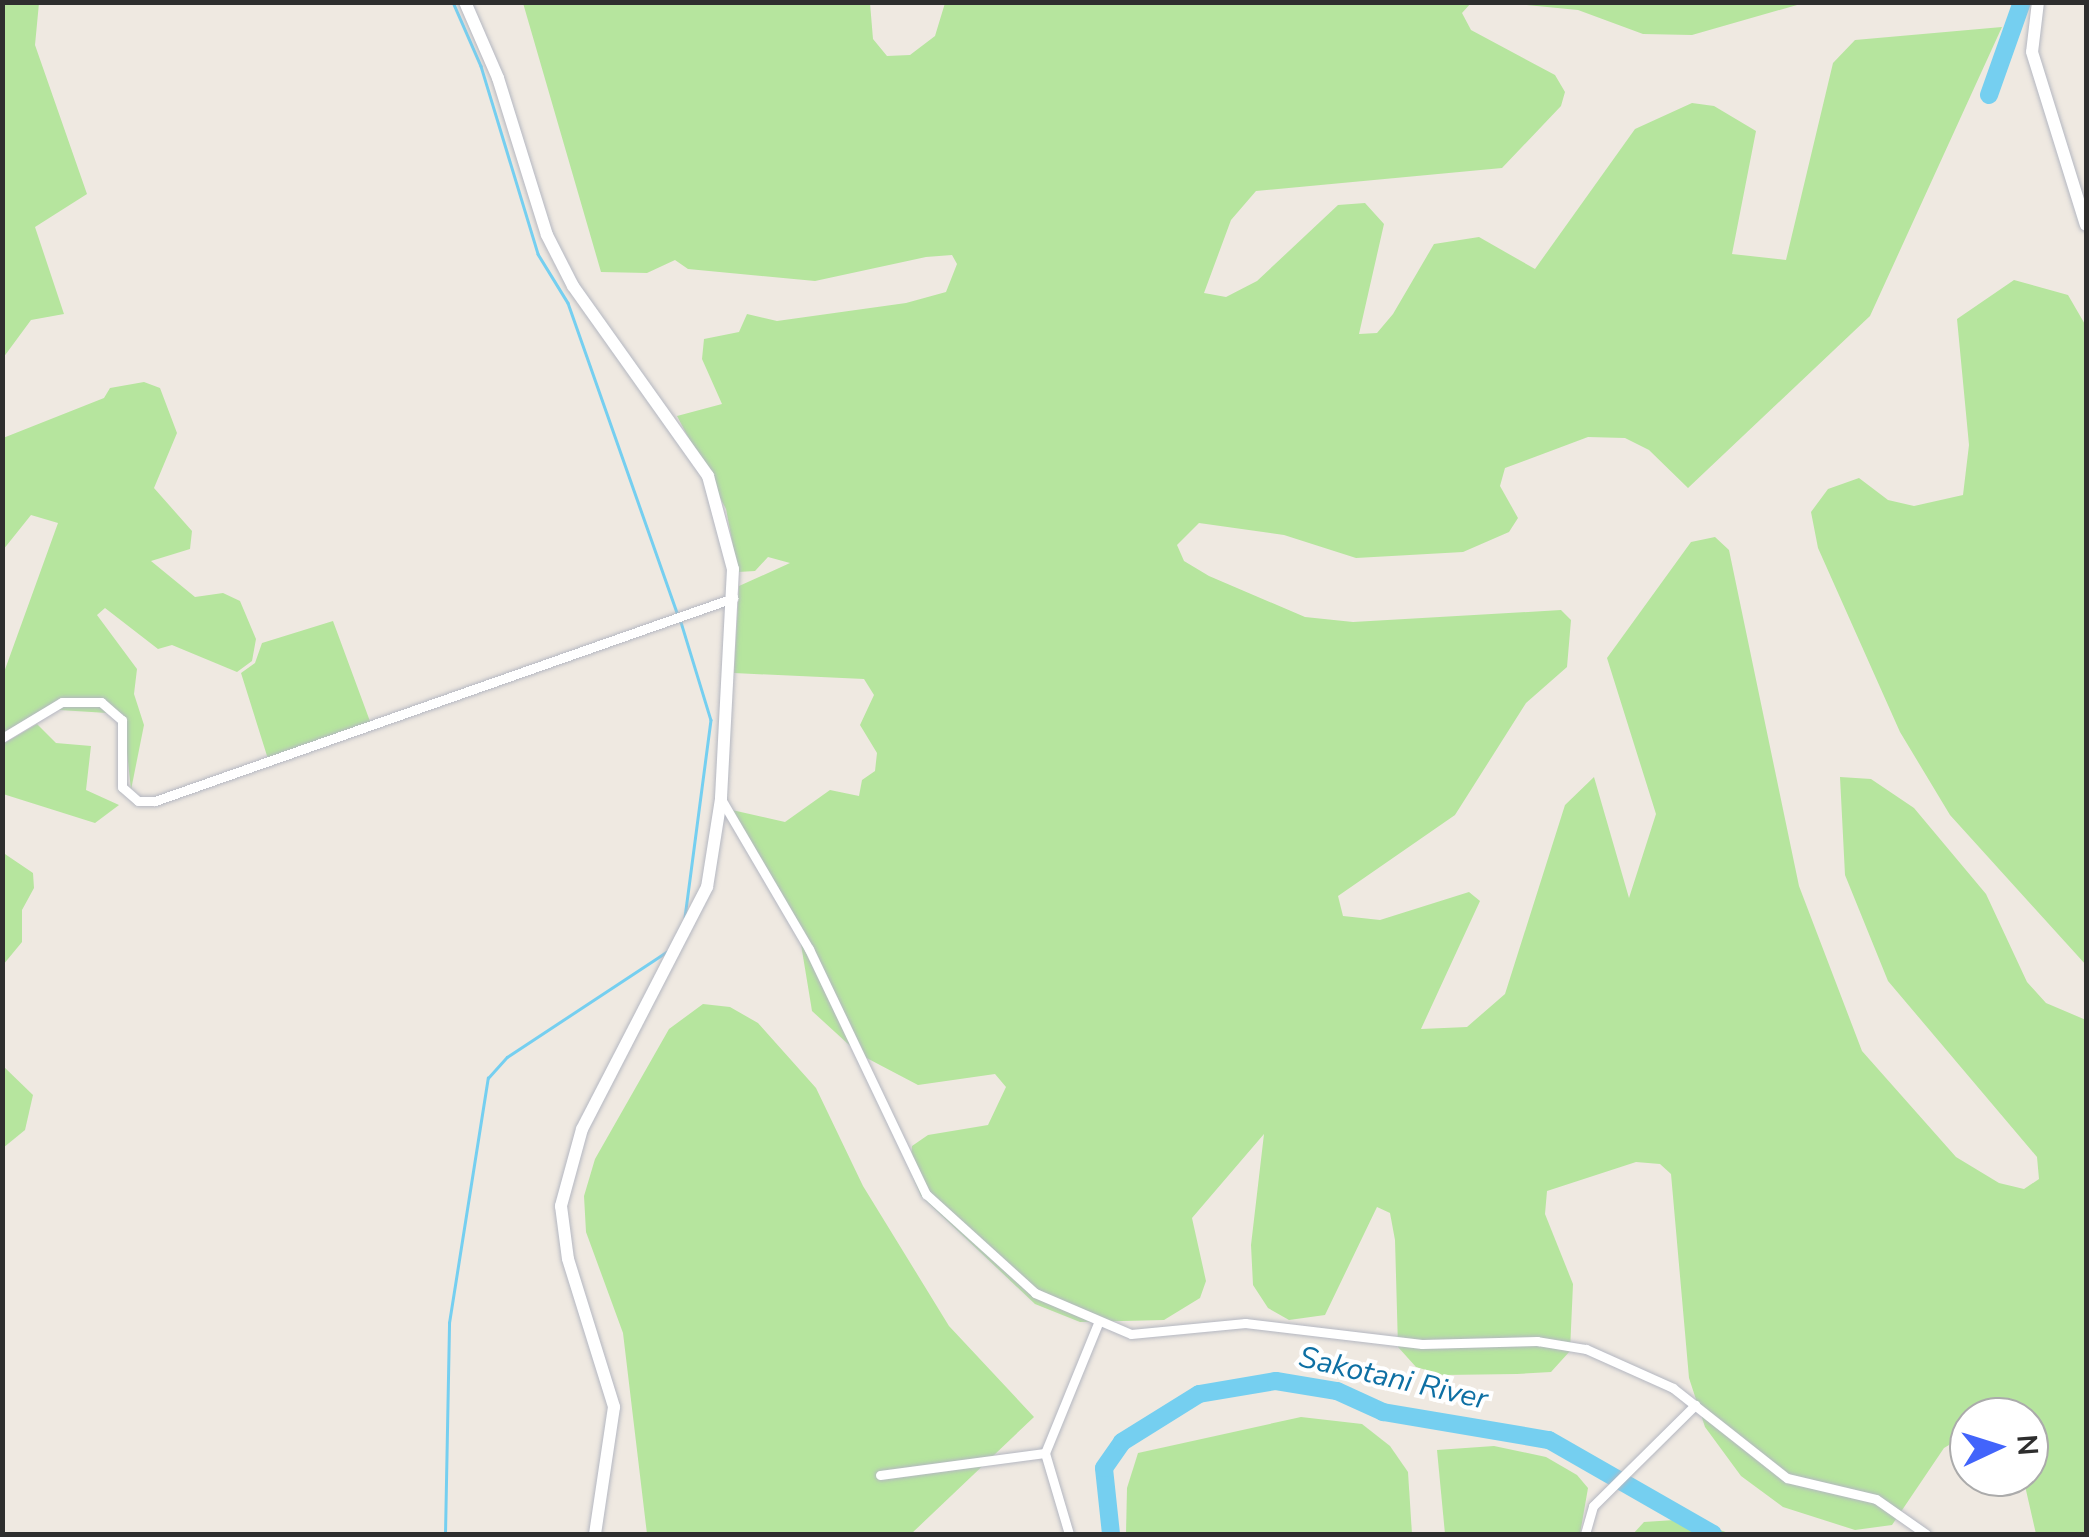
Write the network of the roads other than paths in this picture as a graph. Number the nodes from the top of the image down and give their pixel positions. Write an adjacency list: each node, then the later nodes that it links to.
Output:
1 (465, 2): 4 (main road)
2 (2038, 2): 3 (main road)
3 (2086, 225)
4 (734, 598): 5 (street); 6 (main road)
5 (2, 738)
6 (721, 799): 7 (street); 11 (main road)
7 (1098, 1323): 8 (street); 9 (street)
8 (1695, 1405): 13 (street); 14 (street)
9 (1045, 1453): 10 (street); 12 (street)
10 (880, 1475)
11 (595, 1534)
12 (1069, 1534)
13 (1584, 1534)
14 (1926, 1534)

